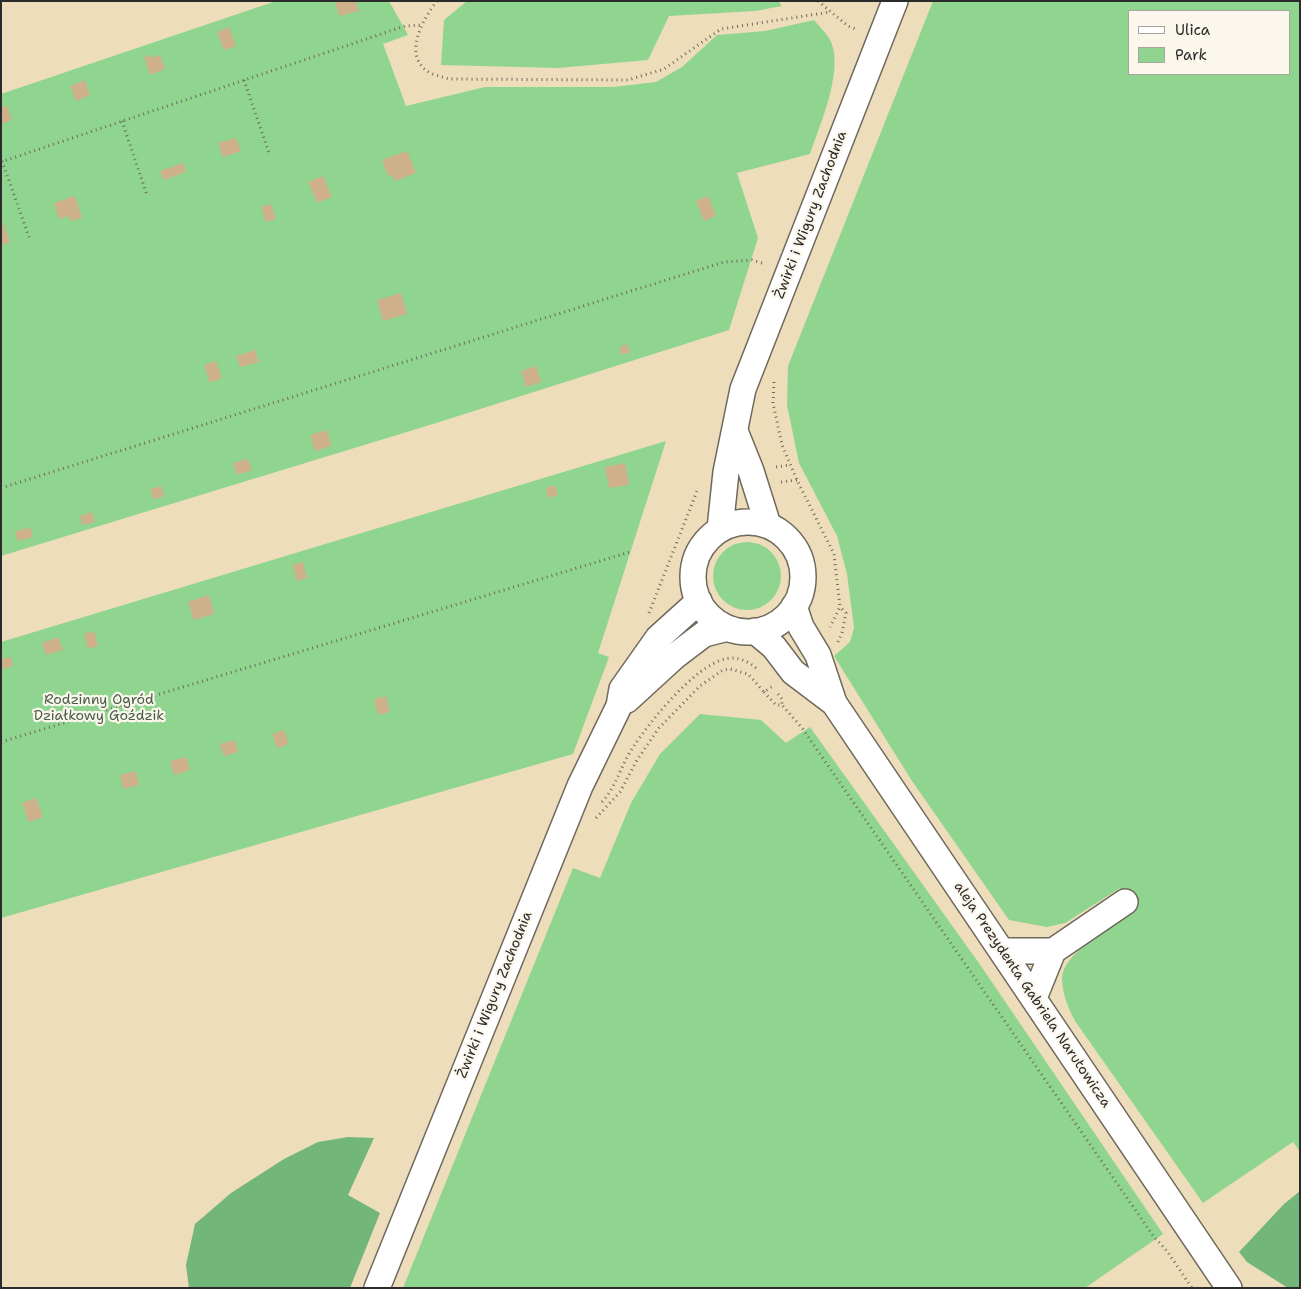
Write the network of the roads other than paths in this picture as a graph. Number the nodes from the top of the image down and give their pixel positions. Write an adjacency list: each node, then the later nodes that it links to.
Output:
1 (895, 1): 2 (street, Żwirki i Wigury Zachodnia)
2 (735, 431): 3 (street); 4 (street, Żwirki i Wigury Zachodnia)
3 (768, 525): 4 (street); 6 (street)
4 (720, 529): 5 (street)
5 (698, 602): 7 (street); 10 (street)
6 (794, 606): 8 (street); 9 (street, aleja Prezydenta Gabriela Narutowicza)
7 (728, 628): 8 (street); 10 (street)
8 (755, 631): 9 (street, aleja Prezydenta Gabriela Narutowicza)
9 (834, 703): 12 (street, aleja Prezydenta Gabriela Narutowicza)
10 (619, 706): 15 (street, Żwirki i Wigury Zachodnia)
11 (1125, 902): 13 (street)
12 (1002, 951): 13 (street); 14 (street, aleja Prezydenta Gabriela Narutowicza)
13 (1053, 952): 14 (street)
14 (1034, 998): 16 (street, aleja Prezydenta Gabriela Narutowicza)
15 (377, 1288)
16 (1229, 1288)

